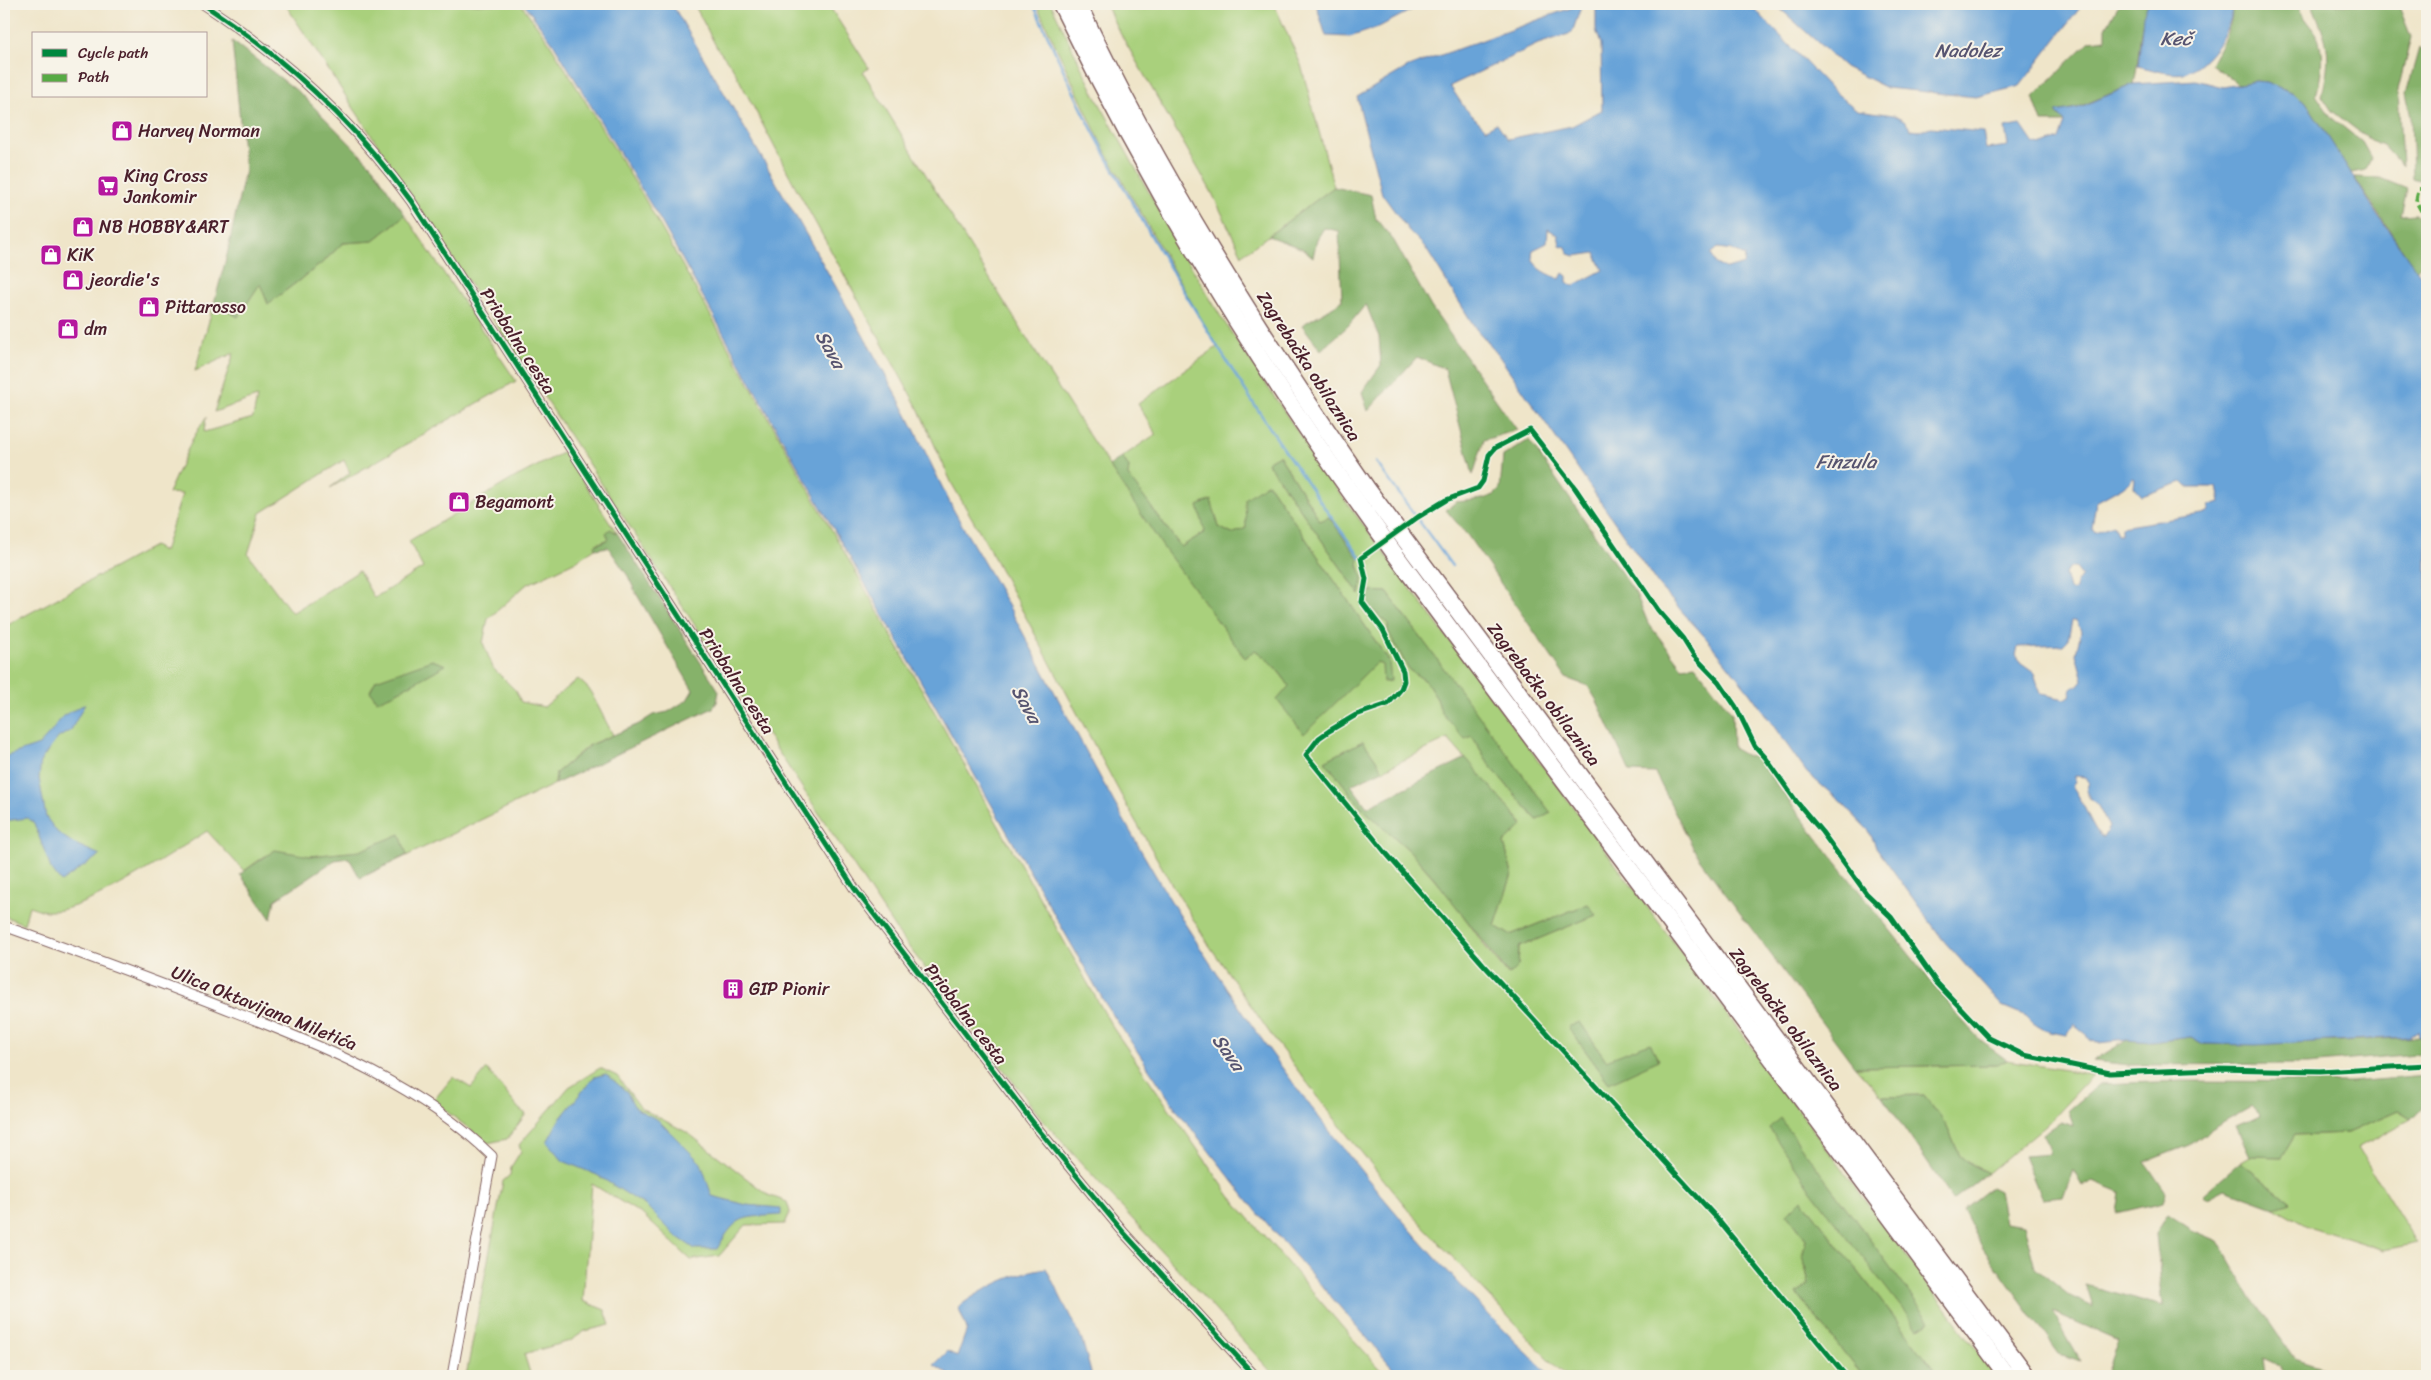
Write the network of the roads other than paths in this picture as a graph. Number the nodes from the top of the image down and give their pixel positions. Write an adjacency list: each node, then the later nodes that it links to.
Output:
1 (203, 4): 6 (street, Priobalna cesta)
2 (1061, 4): 7 (highway, Zagrebačka obilaznica)
3 (1078, 4): 8 (highway, Zagrebačka obilaznica)
4 (4, 926): 5 (street, Ulica Oktavijana Miletića)
5 (452, 1376)
6 (1255, 1376)
7 (2008, 1376)
8 (2027, 1376)

